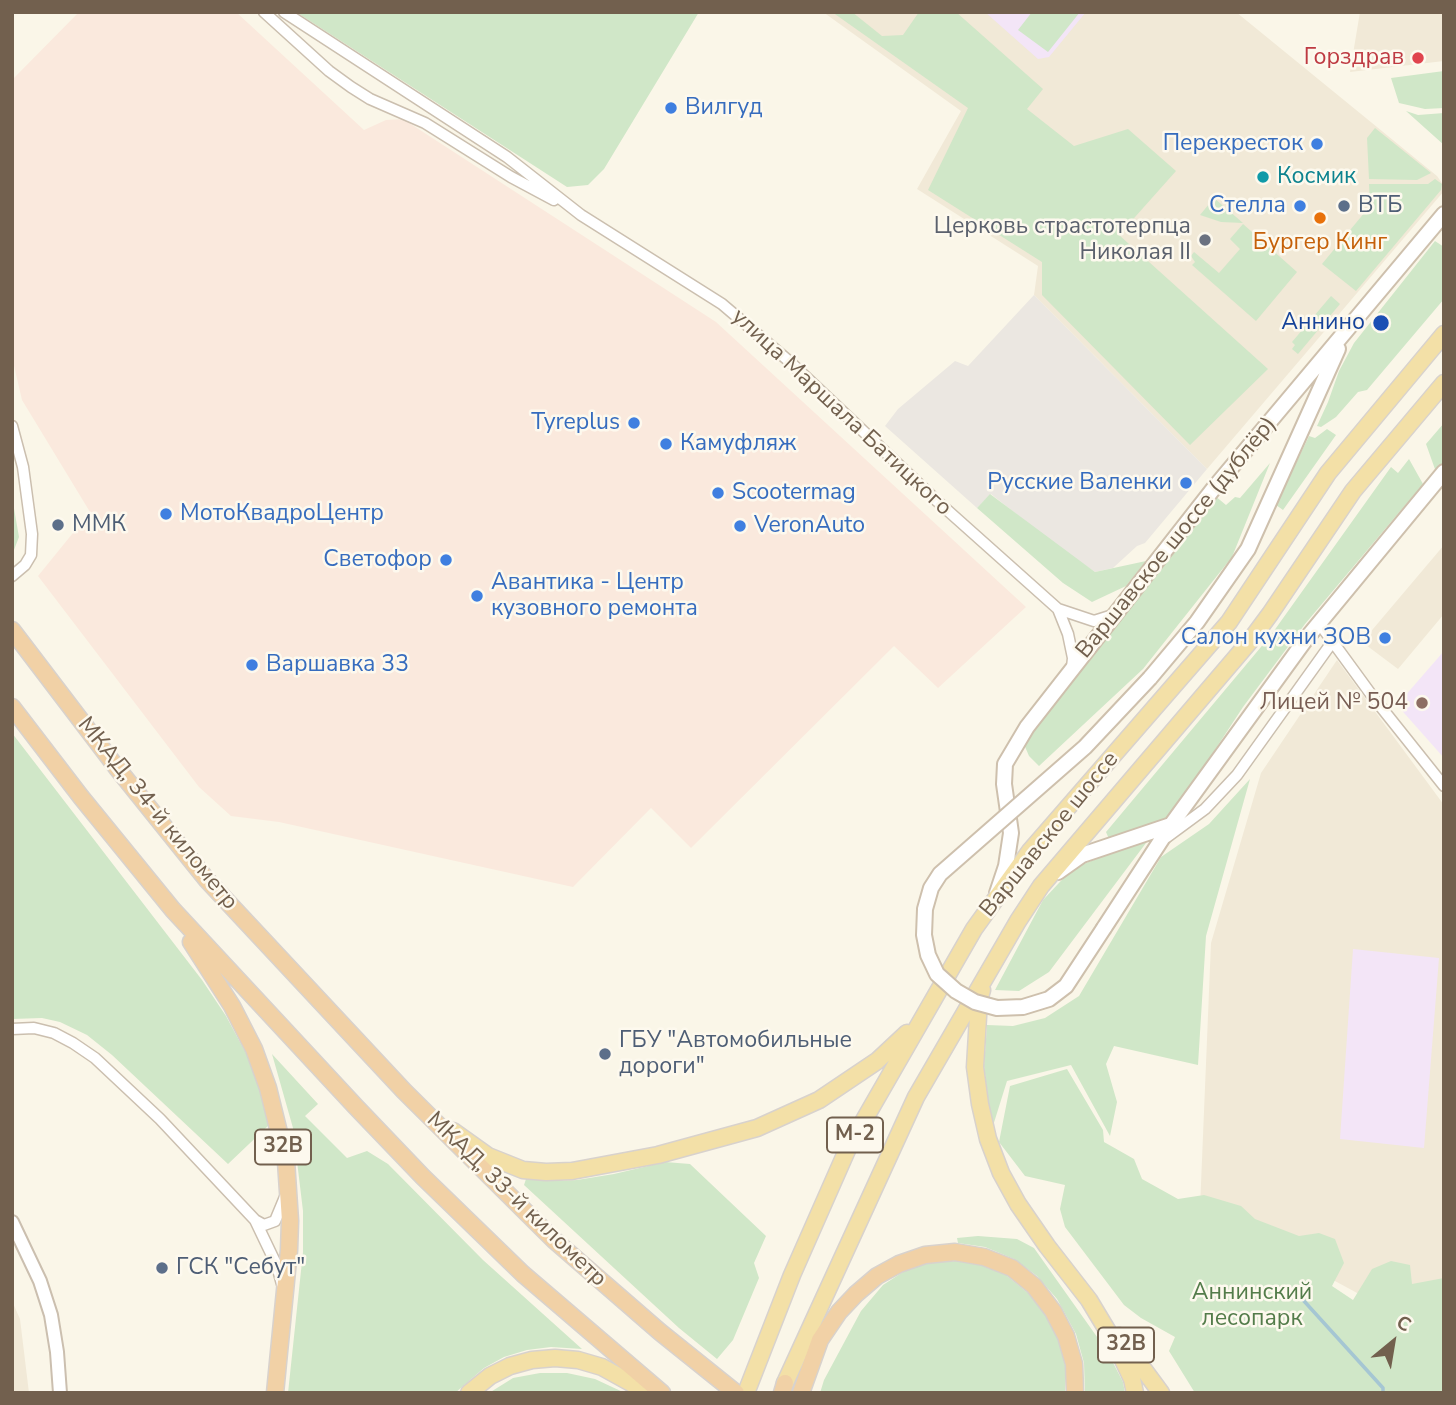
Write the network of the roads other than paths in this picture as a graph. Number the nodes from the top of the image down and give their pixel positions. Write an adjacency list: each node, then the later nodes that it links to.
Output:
1 (264, 12): 3 (street, улица Маршала Батицкого)
2 (284, 12): 3 (street, улица Маршала Батицкого)
3 (576, 212): 11 (street, улица Маршала Батицкого)
4 (1444, 214): 5 (main road, Варшавское шоссе (дублёр))
5 (1350, 326): 12 (main road, Варшавское шоссе (дублёр)); 20 (main road, bridge)
6 (1444, 334): 23 (main road, Варшавское шоссе)
7 (1444, 383): 22 (main road, Варшавское шоссе)
8 (12, 426): 10 (street)
9 (1444, 472): 13 (main road)
10 (12, 576)
11 (1058, 609): 12 (street, улица Маршала Батицкого); 16 (street, улица Маршала Батицкого)
12 (1113, 615): 16 (main road, Варшавское шоссе (дублёр))
13 (1319, 623): 15 (street); 19 (main road)
14 (12, 631): 25 (highway, МКАД, 34-й километр)
15 (1333, 641): 18 (street); 20 (street)
16 (1072, 668): 23 (main road, Варшавское шоссе (дублёр))
17 (12, 707): 21 (highway, МКАД, 34-й километр)
18 (1444, 786)
19 (1171, 825): 20 (main road); 22 (main road)
20 (1160, 841)
21 (127, 856): 26 (highway, МКАД, 34-й километр); 30 (highway, 32B)
22 (1041, 886): 24 (main road, Варшавское шоссе)
23 (995, 897): 27 (main road, Варшавское шоссе / М-2)
24 (989, 970): 33 (main road, Варшавское шоссе / М-2); 35 (main road)
25 (310, 992): 29 (highway, МКАД, 33-й километр)
26 (277, 1023): 42 (highway, МКАД, 33-й километр)
27 (917, 1025): 29 (main road); 44 (main road, Варшавское шоссе / М-2)
28 (12, 1028): 31 (street)
29 (404, 1091): 43 (highway, МКАД, 33-й километр)
30 (288, 1186): 31 (street); 34 (highway, 32B)
31 (255, 1220): 34 (street)
32 (12, 1222): 38 (street)
33 (849, 1239): 36 (main road); 37 (main road, Варшавское шоссе / М-2)
34 (286, 1296): 39 (highway, 32B)
35 (1087, 1298): 47 (main road, 32B); 48 (main road, 32B)
36 (820, 1340): 45 (highway); 46 (highway)
37 (784, 1388)
38 (60, 1393)
39 (275, 1393)
40 (469, 1393): 41 (main road)
41 (649, 1393)
42 (662, 1393)
43 (736, 1393)
44 (746, 1393)
45 (801, 1393)
46 (1074, 1393)
47 (1135, 1393)
48 (1161, 1393)

